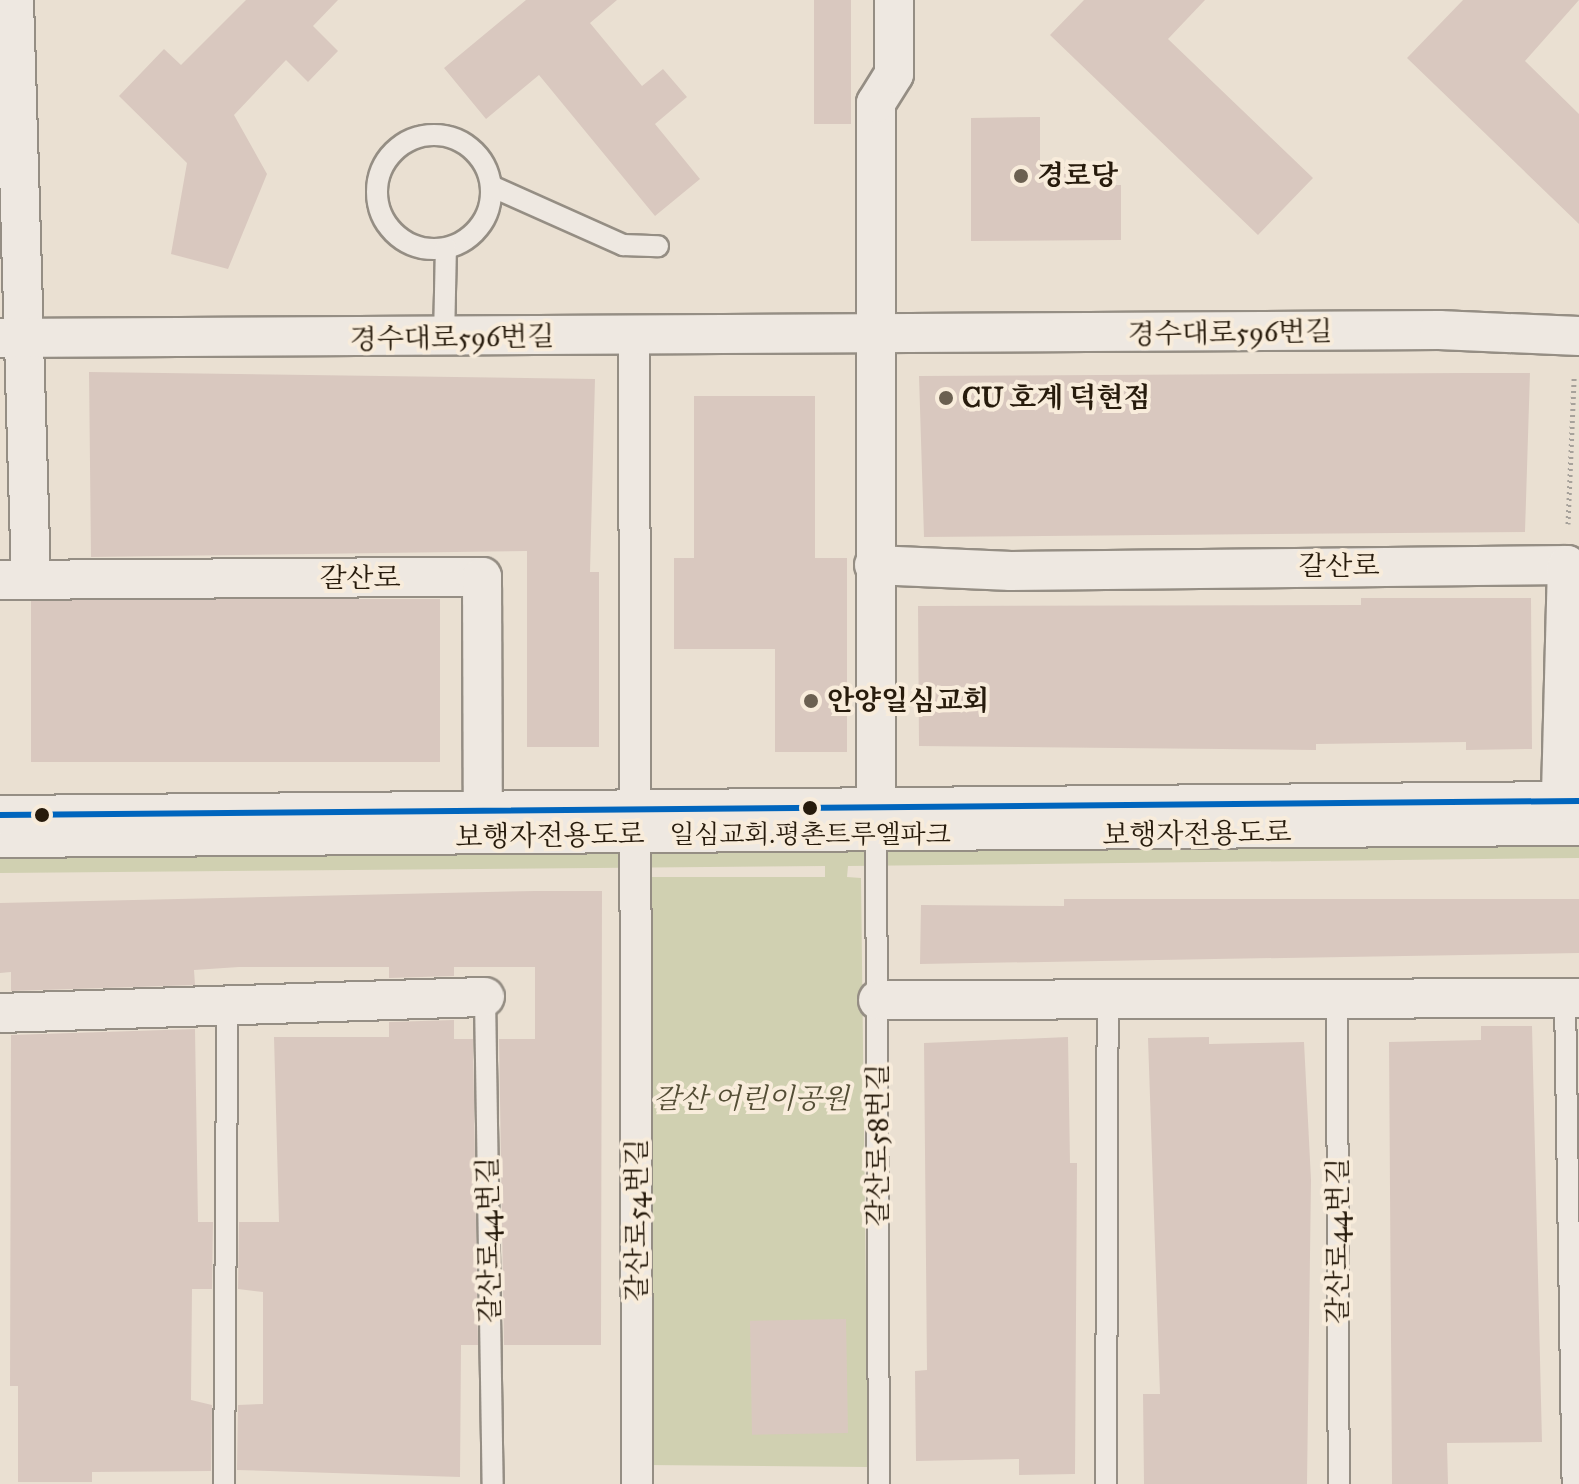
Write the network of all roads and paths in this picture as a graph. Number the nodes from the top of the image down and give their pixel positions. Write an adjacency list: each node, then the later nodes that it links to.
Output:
1 (14, 0): 9 (street)
2 (894, 0): 7 (street)
3 (491, 186): 4 (lane); 5 (lane); 5 (lane)
4 (658, 246)
5 (446, 248): 10 (lane)
6 (634, 335): 7 (street, 경수대로596번길); 10 (street, 경수대로596번길); 15 (street)
7 (880, 335): 8 (street, 경수대로596번길); 11 (street)
8 (1578, 336): 12 (path)
9 (12, 338): 10 (street, 경수대로596번길); 13 (street)
10 (444, 340)
11 (874, 565): 12 (street, 갈산로); 18 (street)
12 (1567, 565): 14 (street)
13 (15, 580): 17 (street, 갈산로)
14 (1573, 811): 18 (street)
15 (636, 812): 17 (street); 18 (street); 29 (street, 갈산로54번길)
16 (0, 815): 17 (street)
17 (483, 815)
18 (876, 821): 19 (street, 보행자전용도로); 23 (lane, 갈산로58번길)
19 (0, 842)
20 (485, 997): 25 (street); 28 (lane, 갈산로44번길)
21 (1572, 998): 22 (street); 33 (lane)
22 (1337, 999): 24 (street); 32 (lane, 갈산로44번길)
23 (878, 1000): 24 (street); 30 (lane, 갈산로58번길)
24 (1108, 1003): 31 (lane)
25 (227, 1004): 26 (street); 27 (lane)
26 (0, 1013)
27 (224, 1484)
28 (493, 1484)
29 (637, 1484)
30 (879, 1484)
31 (1106, 1484)
32 (1339, 1484)
33 (1573, 1484)

